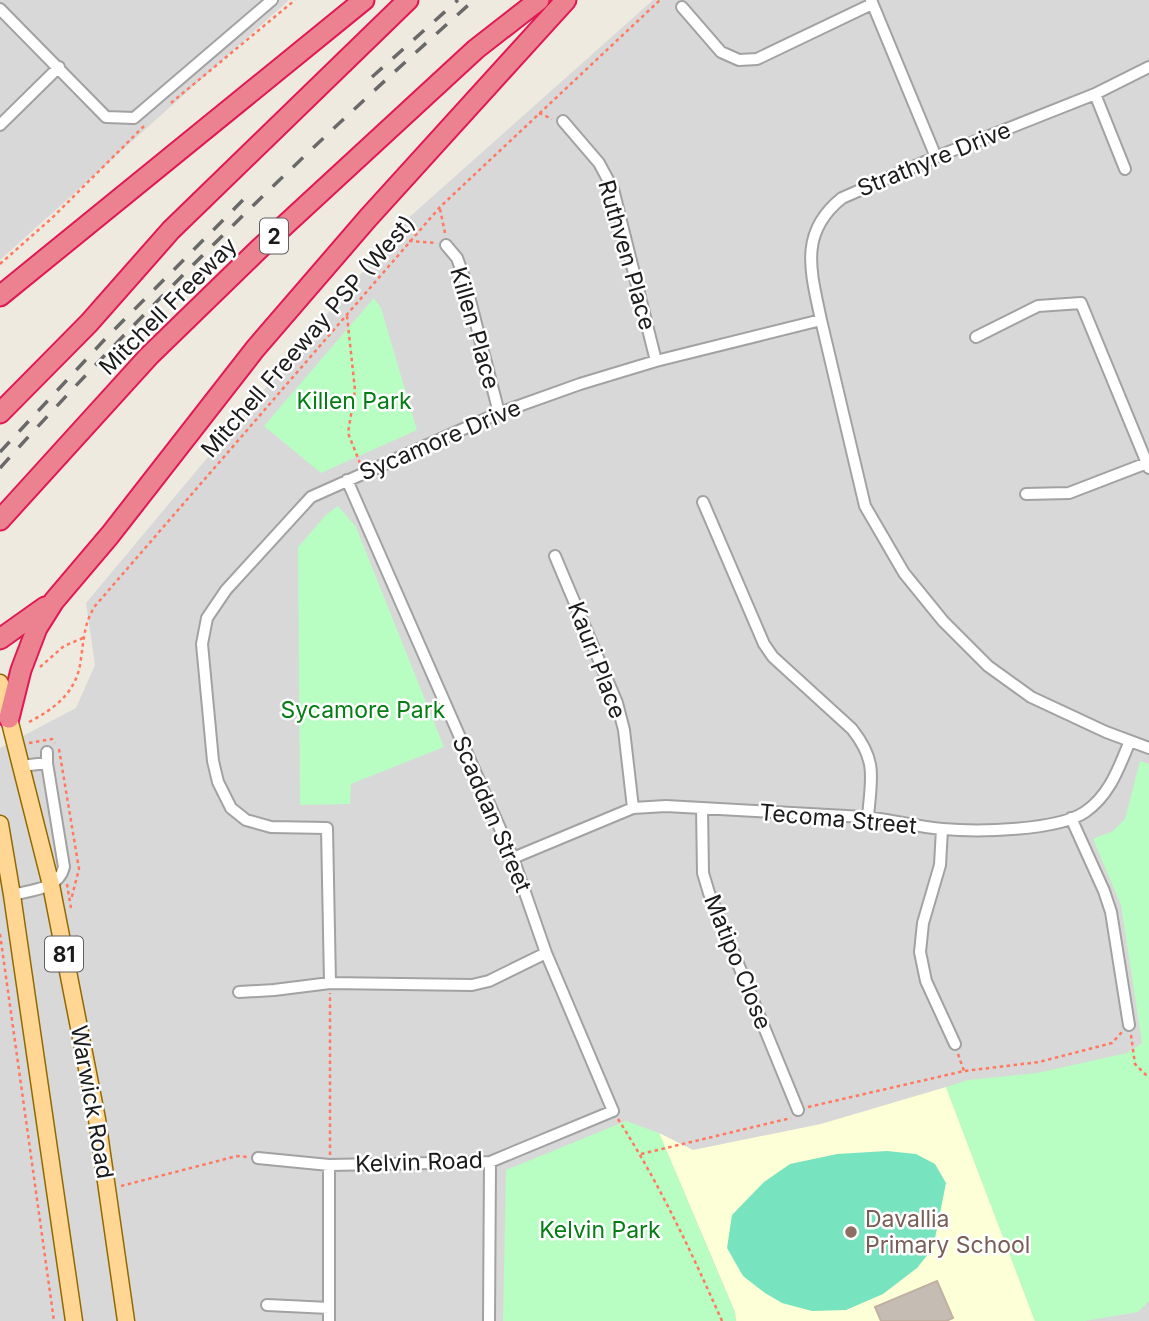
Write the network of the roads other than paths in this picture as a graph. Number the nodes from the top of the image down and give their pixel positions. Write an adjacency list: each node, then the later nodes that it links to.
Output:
1 (272, 0): 9 (street)
2 (364, 0): 17 (highway)
3 (408, 0): 21 (highway, Mitchell Freeway)
4 (539, 0): 27 (highway, Mitchell Freeway / 2)
5 (566, 0): 29 (highway)
6 (871, 2): 7 (street); 14 (street)
7 (682, 7)
8 (0, 9): 9 (street)
9 (59, 67): 13 (street)
10 (1149, 67): 11 (street, Strathyre Drive)
11 (1095, 94): 14 (street, Strathyre Drive); 15 (street)
12 (563, 121): 20 (street, Ruthven Place)
13 (0, 125)
14 (936, 157): 18 (street, Strathyre Drive)
15 (1125, 169)
16 (446, 245): 22 (street, Killen Place)
17 (0, 296)
18 (821, 320): 20 (street, Sycamore Drive); 33 (street)
19 (976, 337): 23 (street)
20 (656, 361): 22 (street, Sycamore Drive)
21 (0, 413)
22 (499, 413): 24 (street, Sycamore Drive)
23 (1148, 466): 25 (street)
24 (346, 480): 42 (street, Scaddan Street); 46 (street, Sycamore Drive)
25 (1026, 494)
26 (703, 502): 38 (street)
27 (0, 520)
28 (555, 556): 36 (street, Kauri Place)
29 (54, 601): 30 (highway); 32 (highway)
30 (0, 639)
31 (0, 683): 32 (main road, Warwick Road / 81)
32 (19, 720): 35 (main road, Warwick Road / 81)
33 (1130, 741): 34 (street); 39 (street, Tecoma Street)
34 (1149, 748)
35 (21, 766): 43 (main road, Warwick Road / 81); 43 (street)
36 (633, 808): 37 (street, Tecoma Street); 42 (street, Tecoma Street)
37 (702, 808): 38 (street, Tecoma Street); 51 (street, Matipo Close)
38 (868, 817): 41 (street, Tecoma Street)
39 (1072, 818): 41 (street, Tecoma Street); 48 (street)
40 (0, 824): 44 (main road, Warwick Road / 81)
41 (942, 829): 49 (street)
42 (513, 858): 45 (street, Scaddan Street)
43 (51, 885): 44 (street); 58 (main road, Warwick Road / 81)
44 (12, 895): 57 (main road, Warwick Road / 81)
45 (546, 953): 46 (street); 50 (street, Scaddan Street)
46 (330, 983): 47 (street)
47 (239, 992)
48 (1129, 1025)
49 (955, 1044)
50 (613, 1111): 53 (street, Kelvin Road)
51 (798, 1113)
52 (258, 1158): 54 (street, Kelvin Road)
53 (491, 1162): 54 (street, Kelvin Road); 60 (street)
54 (330, 1165): 56 (street)
55 (267, 1305): 56 (street)
56 (329, 1308): 59 (street)
57 (74, 1321)
58 (127, 1321)
59 (329, 1321)
60 (489, 1321)

